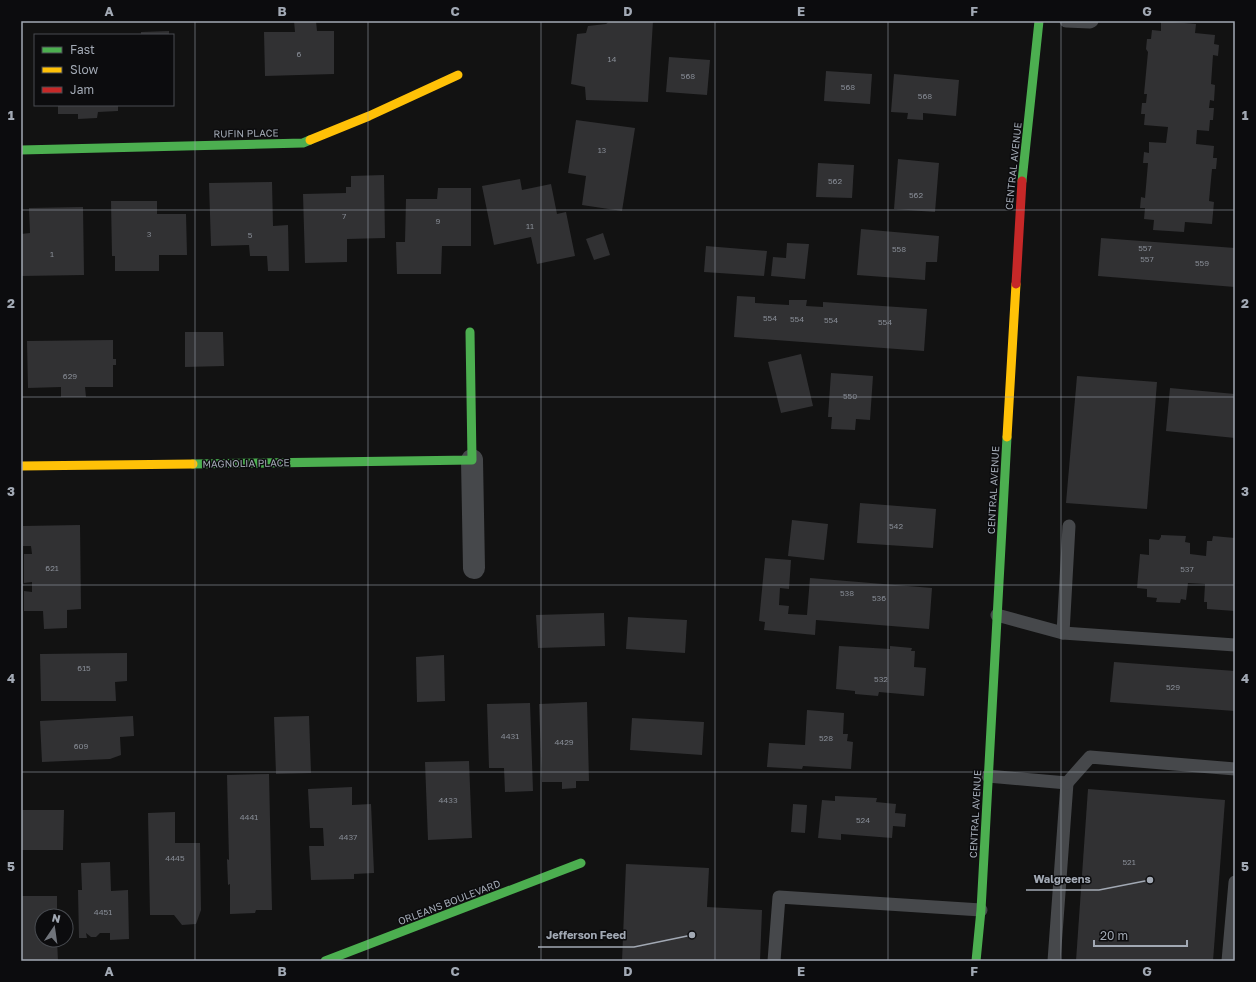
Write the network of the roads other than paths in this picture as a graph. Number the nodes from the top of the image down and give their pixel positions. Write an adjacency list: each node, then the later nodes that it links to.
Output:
1 (1039, 21): 11 (street, CENTRAL AVENUE)
2 (1066, 21): 3 (lane)
3 (1092, 21)
4 (458, 75): 5 (street, RUFIN PLACE)
5 (21, 150)
6 (470, 332): 7 (street)
7 (472, 460): 8 (street, MAGNOLIA PLACE); 10 (street)
8 (21, 466)
9 (1069, 526): 12 (lane)
10 (474, 568)
11 (997, 615): 12 (lane); 15 (street, CENTRAL AVENUE)
12 (1063, 633): 13 (lane)
13 (1235, 645)
14 (1235, 769): 16 (lane)
15 (988, 776): 16 (lane); 19 (street, CENTRAL AVENUE)
16 (1067, 783): 23 (lane)
17 (581, 863): 20 (street, ORLEANS BOULEVARD)
18 (1235, 882): 24 (lane)
19 (981, 910): 21 (lane); 22 (street, CENTRAL AVENUE)
20 (325, 961)
21 (774, 961)
22 (976, 961)
23 (1054, 961)
24 (1228, 961)

